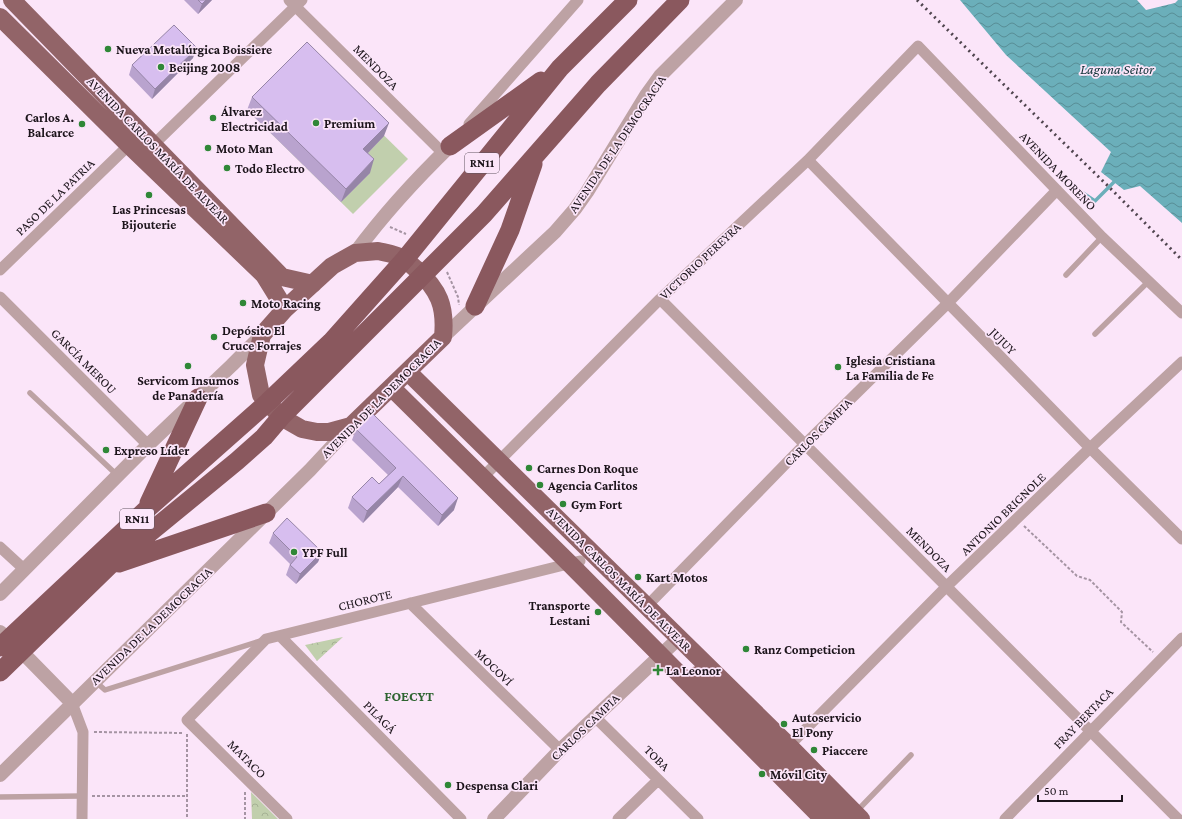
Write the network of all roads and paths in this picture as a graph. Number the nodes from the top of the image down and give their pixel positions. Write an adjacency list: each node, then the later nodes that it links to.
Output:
1 (11, 0): 7 (street); 11 (main road, AVENIDA CARLOS MARÍA DE ALVEAR)
2 (578, 0): 12 (street)
3 (628, 0): 10 (highway, RN11)
4 (680, 0): 13 (highway, RN11)
5 (736, 0): 27 (street, AVENIDA DE LA DEMOCRACIA)
6 (295, 2): 11 (street, PASO DE LA PATRIA); 12 (street, MENDOZA)
7 (0, 11)
8 (0, 17): 11 (main road, AVENIDA CARLOS MARÍA DE ALVEAR)
9 (918, 46): 14 (street, VICTORIO PEREYRA); 15 (street, AVENIDA MORENO)
10 (560, 68): 12 (highway); 18 (highway, RN11)
11 (141, 149): 19 (street, PASO DE LA PATRIA); 23 (main road, AVENIDA CARLOS MARÍA DE ALVEAR); 28 (main road, AVENIDA CARLOS MARÍA DE ALVEAR)
12 (447, 150): 17 (street)
13 (536, 156): 21 (highway, RN11); 27 (highway)
14 (808, 160): 25 (street, VICTORIO PEREYRA); 26 (street, JUJUY)
15 (1057, 190): 16 (street, AVENIDA MORENO); 26 (street, CARLOS CAMPIA)
16 (1102, 236): 20 (lane); 22 (street, AVENIDA MORENO)
17 (355, 253): 18 (main road); 23 (main road)
18 (405, 259): 21 (main road); 39 (highway, RN11)
19 (0, 270)
20 (1066, 274)
21 (423, 275): 32 (main road); 41 (highway, RN11)
22 (1150, 281): 29 (street, AVENIDA MORENO); 30 (lane)
23 (313, 284): 28 (main road)
24 (0, 297): 45 (street, GARCÍA MEROU)
25 (660, 299): 44 (street, MENDOZA); 47 (street, VICTORIO PEREYRA)
26 (947, 304): 44 (street, CARLOS CAMPIA); 46 (street, JUJUY)
27 (475, 306): 32 (street, AVENIDA DE LA DEMOCRACIA)
28 (285, 310): 31 (main road)
29 (1182, 312)
30 (1095, 334)
31 (262, 335): 38 (street); 39 (main road)
32 (443, 337): 34 (main road, AVENIDA DE LA DEMOCRACIA)
33 (1182, 362): 46 (street, ANTONIO BRIGNOLE)
34 (408, 372): 35 (main road, AVENIDA DE LA DEMOCRACIA); 36 (main road, AVENIDA CARLOS MARÍA DE ALVEAR)
35 (392, 388): 40 (main road, AVENIDA CARLOS MARÍA DE ALVEAR); 42 (main road, AVENIDA DE LA DEMOCRACIA)
36 (426, 390): 43 (main road, AVENIDA CARLOS MARÍA DE ALVEAR); 47 (main road, AVENIDA CARLOS MARÍA DE ALVEAR)
37 (30, 393): 48 (lane)
38 (198, 398): 45 (street); 49 (highway)
39 (268, 402): 41 (main road); 49 (highway, RN11)
40 (407, 403): 43 (main road, AVENIDA CARLOS MARÍA DE ALVEAR); 47 (main road, AVENIDA CARLOS MARÍA DE ALVEAR)
41 (281, 417): 42 (main road); 55 (highway, RN11)
42 (351, 426): 50 (street, AVENIDA DE LA DEMOCRACIA)
43 (455, 434): 47 (main road, AVENIDA CARLOS MARÍA DE ALVEAR)
44 (804, 444): 57 (street, MENDOZA); 60 (street, CARLOS CAMPIA)
45 (148, 445): 48 (street)
46 (1090, 448): 51 (street, ANTONIO BRIGNOLE); 52 (street, JUJUY)
47 (490, 469): 54 (main road, AVENIDA CARLOS MARÍA DE ALVEAR); 60 (main road, AVENIDA CARLOS MARÍA DE ALVEAR)
48 (118, 476): 56 (street)
49 (146, 510): 64 (highway, RN11)
50 (266, 513): 55 (highway); 68 (street, AVENIDA DE LA DEMOCRACIA)
51 (1017, 520): 57 (street, ANTONIO BRIGNOLE); 66 (path)
52 (1182, 539)
53 (0, 547): 56 (street)
54 (575, 562): 59 (street, CHOROTE); 65 (main road, AVENIDA CARLOS MARÍA DE ALVEAR)
55 (109, 566): 64 (highway, RN11)
56 (25, 570): 58 (street)
57 (947, 586): 71 (street, MENDOZA); 74 (street, ANTONIO BRIGNOLE)
58 (0, 594)
59 (410, 603): 61 (street, CHOROTE); 73 (street, MOCOVÍ)
60 (646, 606): 65 (main road, AVENIDA CARLOS MARÍA DE ALVEAR)
61 (280, 636): 63 (street, CHOROTE); 87 (street, PILAGÁ)
62 (1182, 638): 66 (street, FRAY BERTACA)
63 (266, 639): 68 (lane); 77 (street, MATACO)
64 (8, 642): 67 (highway, RN11); 69 (street)
65 (669, 647): 70 (street, CARLOS CAMPIA); 74 (main road, AVENIDA CARLOS MARÍA DE ALVEAR); 91 (main road, AVENIDA CARLOS MARÍA DE ALVEAR)
66 (1160, 660): 71 (street, FRAY BERTACA)
67 (0, 672)
68 (95, 681): 69 (street, AVENIDA DE LA DEMOCRACIA)
69 (72, 703): 72 (street); 76 (street, AVENIDA DE LA DEMOCRACIA)
70 (595, 717): 73 (street, CARLOS CAMPIA); 78 (street, TOBA)
71 (1090, 731): 92 (street, FRAY BERTACA); 93 (street, MENDOZA)
72 (83, 732): 79 (street); 80 (path)
73 (560, 750): 88 (street, CARLOS CAMPIA)
74 (784, 751): 82 (main road, AVENIDA CARLOS MARÍA DE ALVEAR)
75 (911, 755): 82 (lane)
76 (0, 775)
77 (245, 778): 85 (path); 86 (street, MATACO)
78 (658, 780): 89 (street); 90 (street, TOBA)
79 (82, 796): 80 (path); 81 (lane); 83 (street)
80 (187, 796): 84 (path)
81 (0, 797)
82 (852, 817)
83 (82, 819)
84 (187, 819)
85 (245, 819)
86 (287, 819)
87 (461, 819)
88 (494, 819)
89 (618, 819)
90 (698, 819)
91 (823, 819)
92 (1005, 819)
93 (1178, 819)

